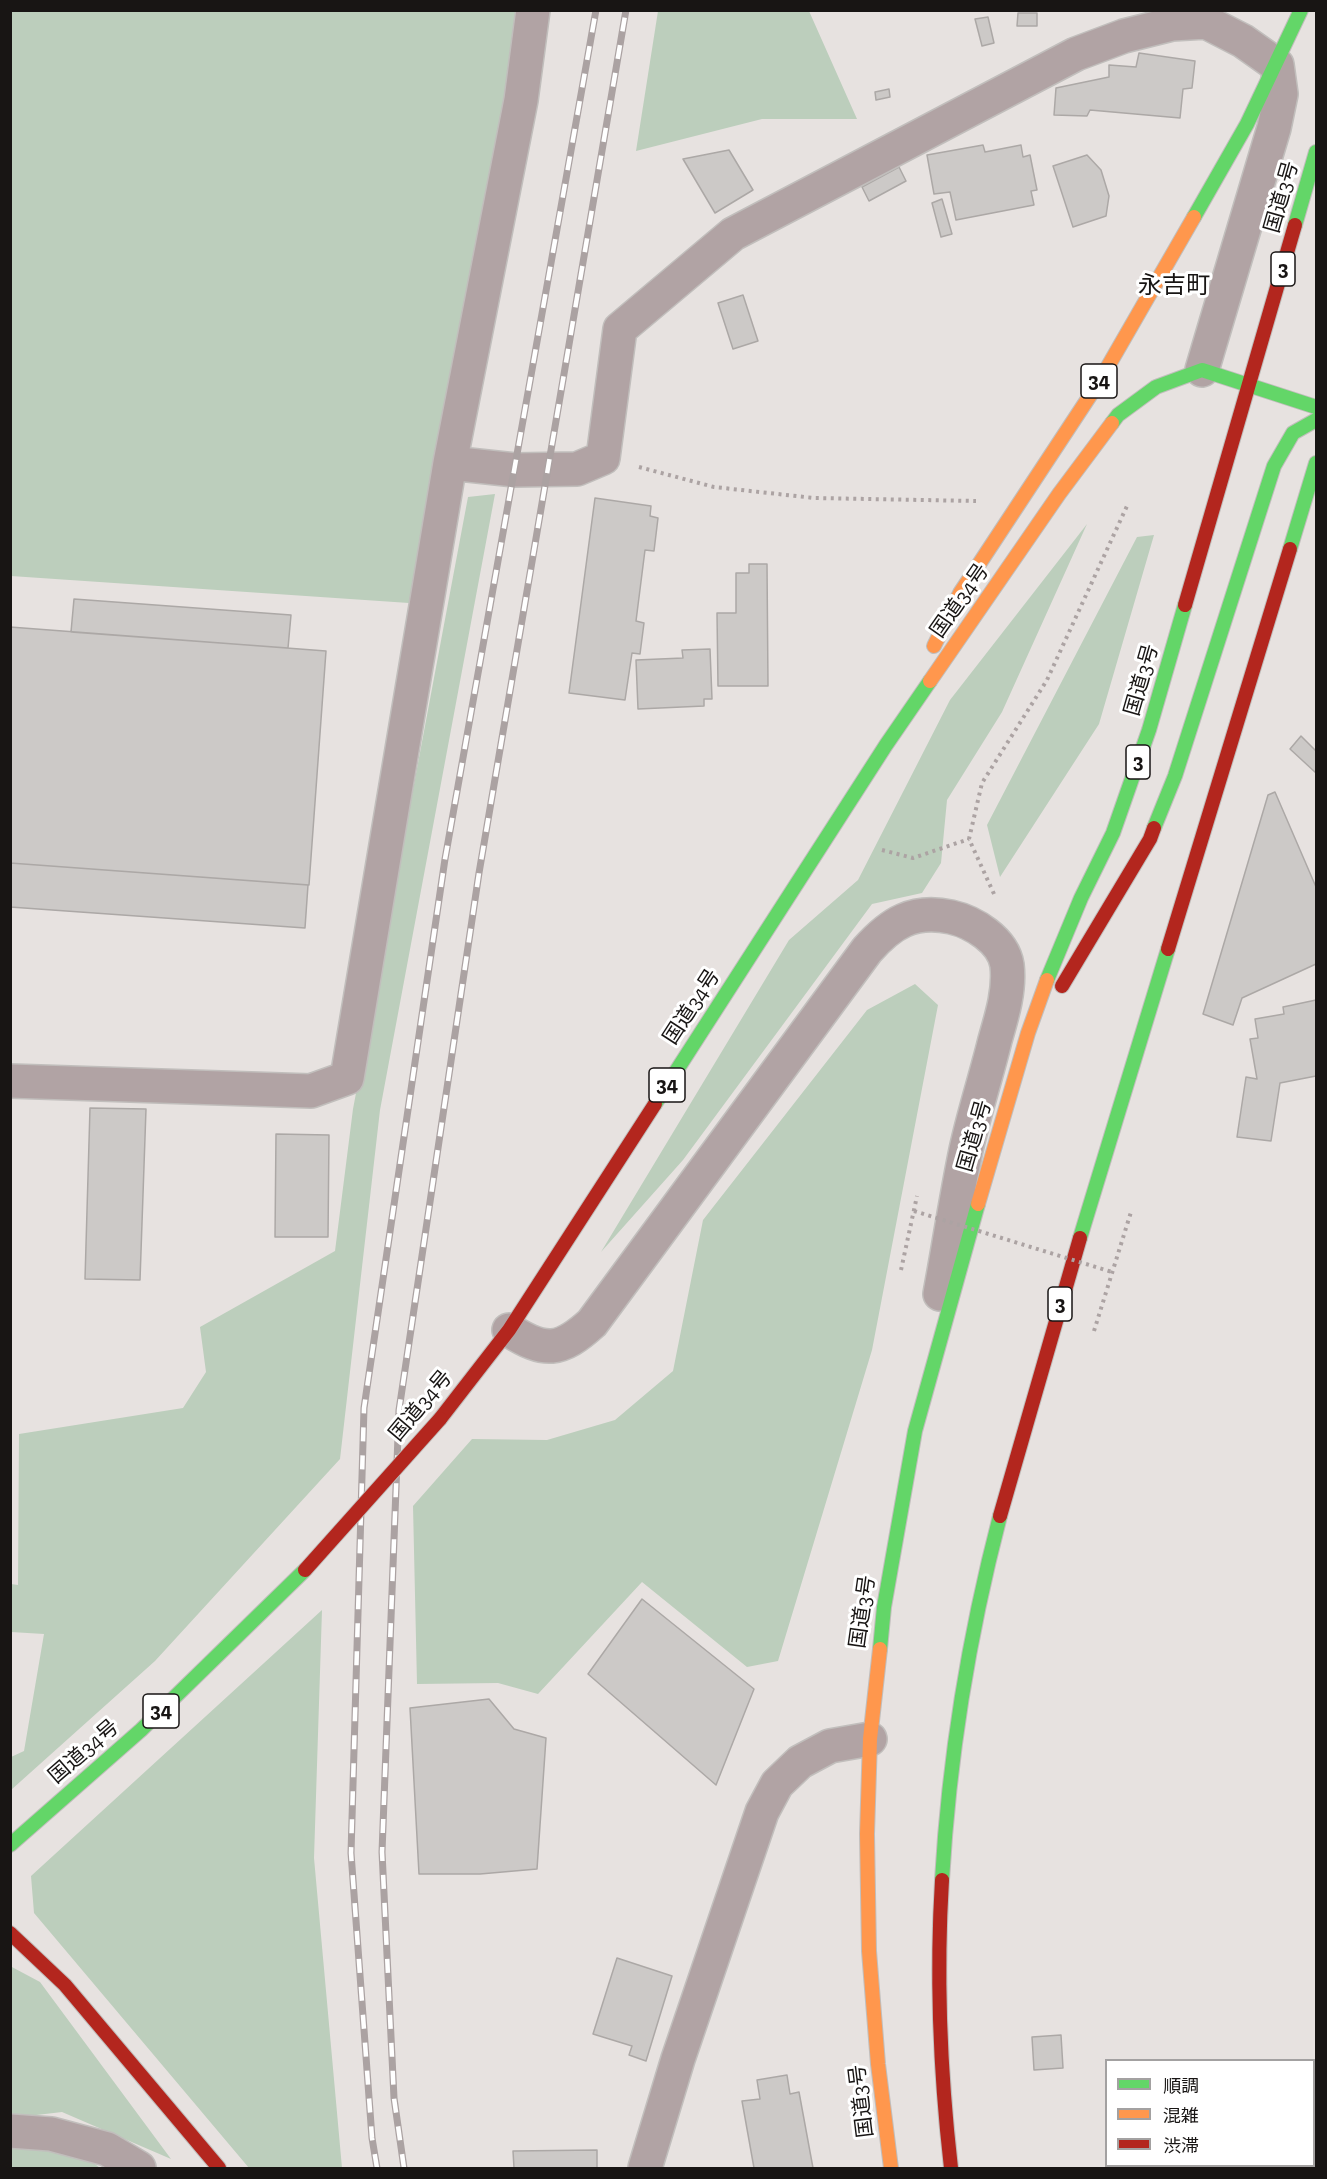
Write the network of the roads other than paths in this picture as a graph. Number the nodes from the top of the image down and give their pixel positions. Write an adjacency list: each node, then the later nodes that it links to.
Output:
1 (533, 10): 9 (street)
2 (1302, 10): 3 (highway, 34)
3 (1277, 65): 5 (street); 9 (street); 11 (highway, 34)
4 (1317, 152): 6 (highway, 国道3号 / 3)
5 (1202, 370): 6 (highway); 11 (highway, 国道34号 / 34)
6 (1250, 386): 7 (highway); 13 (highway, 国道3号 / 3)
7 (1317, 407)
8 (1317, 420): 13 (highway)
9 (450, 463): 12 (street)
10 (1317, 463): 24 (highway, 3)
11 (886, 745): 14 (highway, 国道34号 / 34)
12 (10, 1081)
13 (999, 1128): 15 (highway, 国道3号 / 3)
14 (509, 1330): 15 (street); 17 (highway, 国道34号 / 34, bridge)
15 (915, 1431): 16 (highway, 国道3号 / 3)
16 (870, 1739): 22 (street); 23 (highway, 国道3号 / 3)
17 (10, 1845)
18 (10, 1933): 21 (highway)
19 (10, 2131): 20 (street)
20 (140, 2169)
21 (219, 2169)
22 (645, 2169)
23 (891, 2169)
24 (951, 2169)

